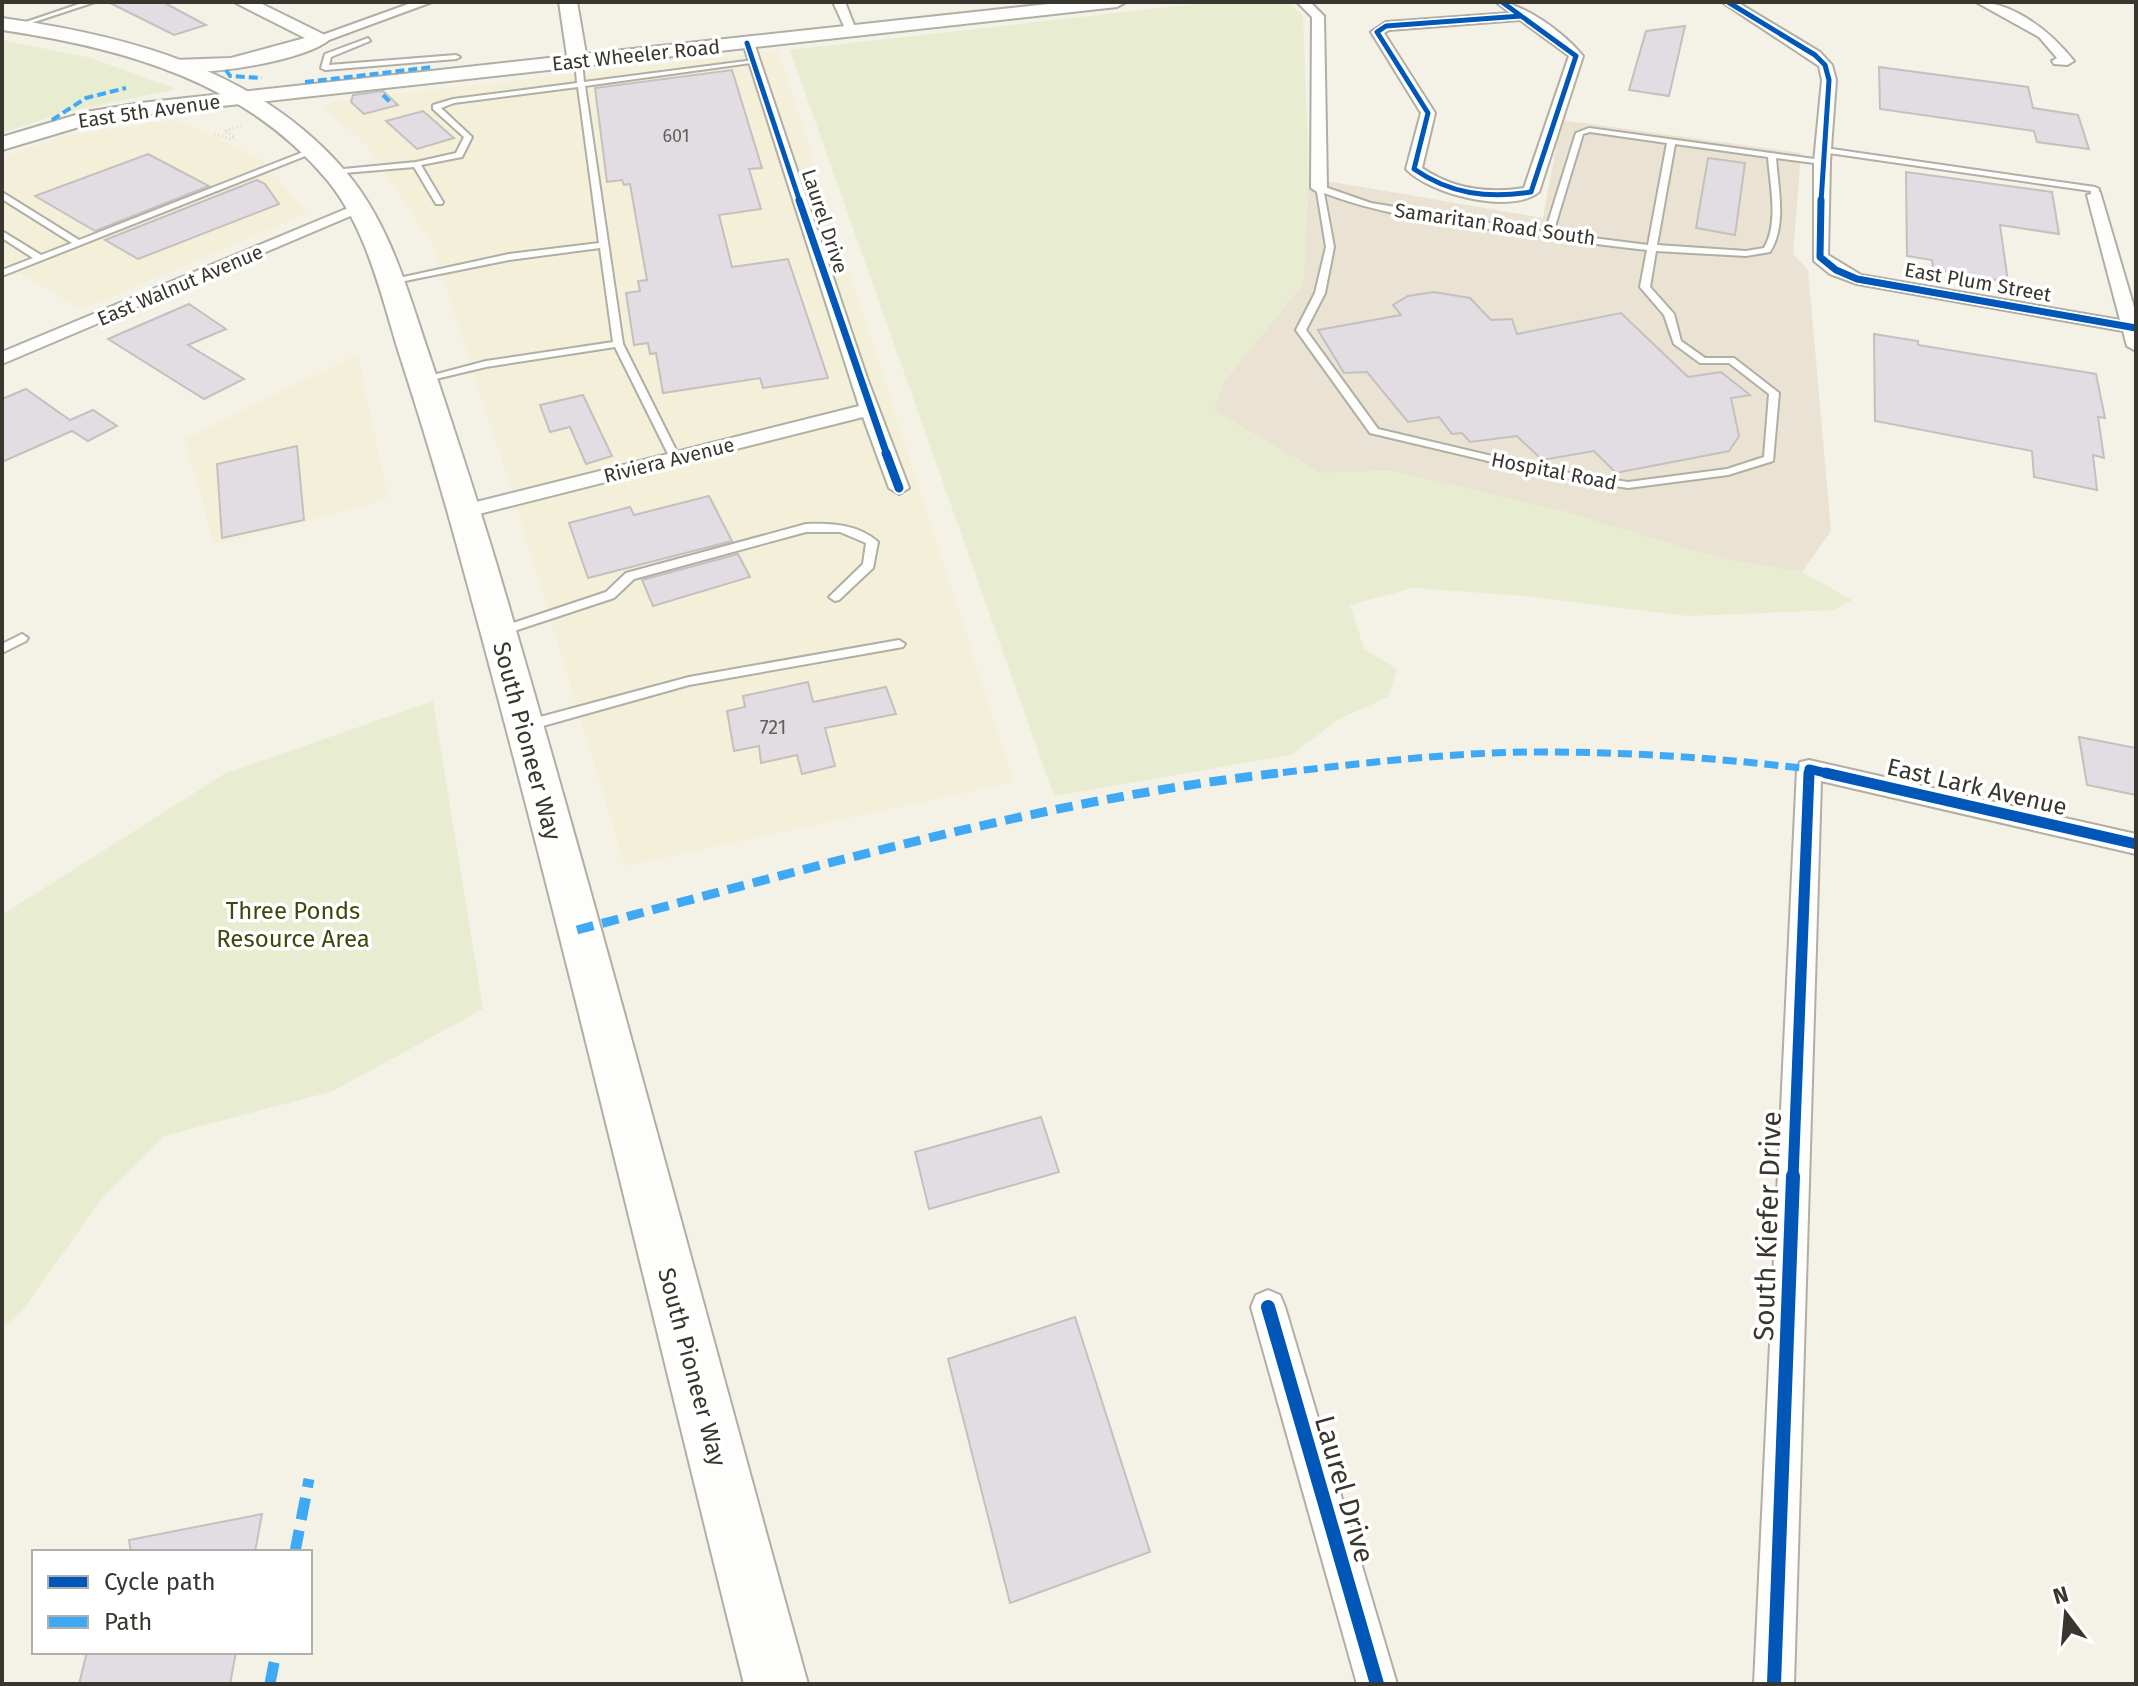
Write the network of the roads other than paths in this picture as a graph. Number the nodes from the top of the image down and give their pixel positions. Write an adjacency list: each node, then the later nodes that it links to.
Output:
1 (92, 2): 12 (lane)
2 (243, 2): 14 (main road)
3 (426, 2): 14 (street)
4 (568, 2): 20 (main road)
5 (839, 2): 13 (street)
6 (1117, 2): 13 (main road, East Wheeler Road)
7 (1303, 2): 31 (street)
8 (1502, 2): 11 (street)
9 (1728, 2): 28 (street)
10 (1982, 2): 19 (street)
11 (1521, 16): 11 (street)
12 (9, 25): 21 (main road, South Pioneer Way)
13 (853, 32): 17 (main road, East Wheeler Road)
14 (321, 38): 16 (main road)
15 (368, 40): 18 (lane)
16 (296, 47): 21 (main road); 23 (main road)
17 (750, 53): 20 (main road, East Wheeler Road); 22 (lane); 49 (street, Laurel Drive)
18 (456, 57)
19 (2059, 61)
20 (578, 62): 22 (lane); 23 (main road, East Wheeler Road)
21 (174, 66): 23 (main road, South Pioneer Way)
22 (581, 85): 29 (lane); 39 (lane)
23 (258, 96): 25 (main road, East 5th Avenue); 26 (main road, South Pioneer Way)
24 (1671, 142): 27 (lane); 36 (lane); 40 (lane)
25 (2, 144)
26 (314, 151): 30 (main road, South Pioneer Way); 38 (lane)
27 (1772, 155): 28 (lane); 40 (lane, Samaritan Road South)
28 (1823, 156): 33 (lane); 44 (street, East Plum Street)
29 (416, 164): 30 (lane); 34 (lane)
30 (333, 172): 35 (main road, South Pioneer Way)
31 (1319, 188): 36 (lane, Samaritan Road South); 40 (lane, Hospital Road)
32 (2, 195): 38 (lane)
33 (2095, 195): 44 (street)
34 (439, 202)
35 (359, 209): 43 (main road, South Pioneer Way); 47 (street, East Walnut Avenue)
36 (1549, 232): 40 (lane, Samaritan Road South)
37 (2, 234): 41 (lane)
38 (78, 243): 41 (lane)
39 (604, 245): 43 (lane); 45 (lane)
40 (1653, 248)
41 (40, 258): 42 (lane)
42 (2, 273)
43 (390, 281): 48 (main road, South Pioneer Way)
44 (2134, 328): 46 (street)
45 (618, 344): 48 (lane); 50 (lane)
46 (2136, 346)
47 (2, 359)
48 (423, 379): 52 (main road, South Pioneer Way)
49 (871, 409): 50 (street, Riviera Avenue); 51 (street, Laurel Drive)
50 (675, 458): 52 (street, Riviera Avenue)
51 (899, 488)
52 (467, 511): 54 (main road, South Pioneer Way)
53 (835, 597): 54 (lane)
54 (499, 632): 58 (main road, South Pioneer Way)
55 (22, 638): 57 (lane)
56 (899, 644): 58 (lane)
57 (2, 649)
58 (524, 727): 62 (main road, South Pioneer Way)
59 (1809, 769): 60 (street, East Lark Avenue); 64 (street, South Kiefer Drive)
60 (2136, 844)
61 (1268, 1307): 63 (street, Laurel Drive)
62 (776, 1684)
63 (1377, 1684)
64 (1774, 1684)

